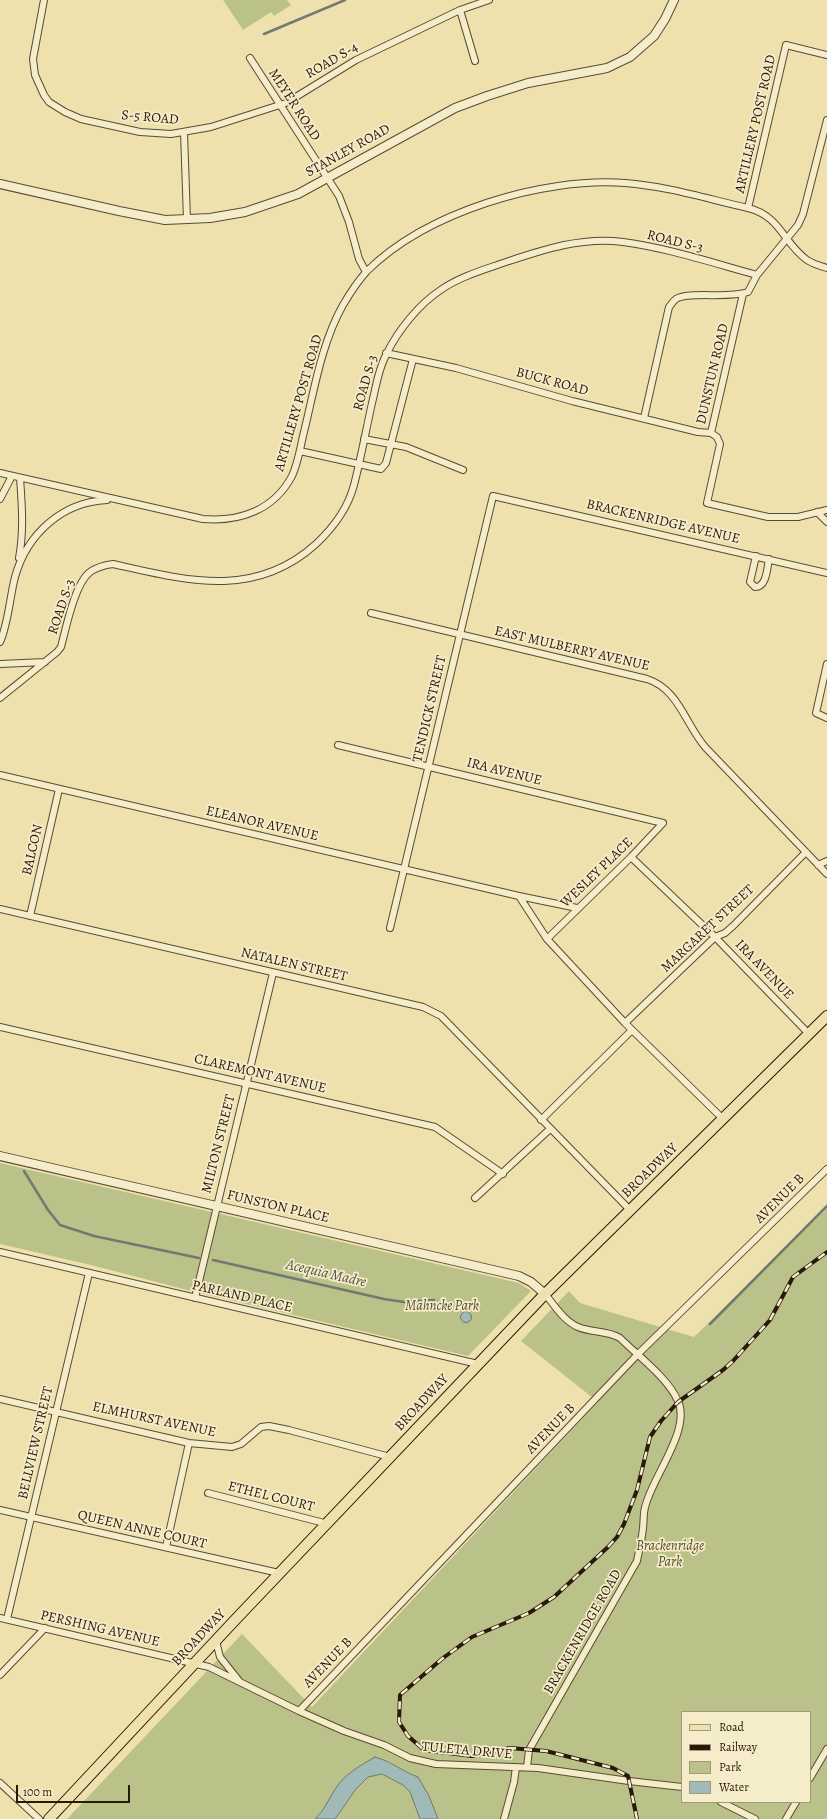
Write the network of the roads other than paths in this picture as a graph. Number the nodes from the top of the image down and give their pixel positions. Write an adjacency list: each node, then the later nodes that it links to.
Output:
1 (44, 0): 10 (street, S-5 ROAD)
2 (489, 0): 4 (street, ROAD S-4)
3 (674, 0): 11 (street, STANLEY ROAD)
4 (460, 10): 7 (street); 8 (street, ROAD S-4)
5 (827, 55): 13 (street, ARTILLERY POST ROAD)
6 (250, 58): 8 (street, MEYER ROAD)
7 (475, 60)
8 (279, 105): 10 (street, ROAD S-4); 11 (street, MEYER ROAD)
9 (827, 120): 15 (street)
10 (184, 132): 14 (street, S-5 ROAD)
11 (327, 178): 14 (street, STANLEY ROAD); 17 (street, MEYER ROAD)
12 (0, 184): 14 (street, STANLEY ROAD)
13 (748, 208): 15 (street, ARTILLERY POST ROAD); 17 (street, ARTILLERY POST ROAD)
14 (187, 220)
15 (787, 238): 16 (street, ARTILLERY POST ROAD); 18 (street)
16 (827, 268)
17 (366, 272): 26 (street, ARTILLERY POST ROAD)
18 (757, 275): 19 (street, DUNSTUN ROAD); 20 (street, ROAD S-3)
19 (743, 294): 22 (street); 23 (street, DUNSTUN ROAD)
20 (386, 353): 21 (street, BUCK ROAD); 24 (street, ROAD S-3)
21 (413, 359): 22 (street, BUCK ROAD); 25 (street)
22 (644, 418): 23 (street, BUCK ROAD)
23 (711, 433): 36 (street, DUNSTUN ROAD)
24 (364, 439): 25 (street); 27 (street, ROAD S-3)
25 (390, 444): 27 (street); 28 (street)
26 (300, 451): 27 (street); 34 (street, ARTILLERY POST ROAD)
27 (358, 464): 45 (street, ROAD S-3)
28 (463, 470)
29 (0, 473): 30 (street, ARTILLERY POST ROAD)
30 (12, 476): 31 (street, ARTILLERY POST ROAD); 33 (street)
31 (20, 478): 34 (street, ARTILLERY POST ROAD); 40 (street)
32 (493, 496): 38 (street, BRACKENRIDGE AVENUE); 43 (street, TENDICK STREET)
33 (0, 499)
34 (115, 500): 40 (street)
35 (827, 510): 36 (street)
36 (817, 512): 37 (street)
37 (827, 522)
38 (756, 556): 39 (street, BRACKENRIDGE AVENUE); 39 (street)
39 (769, 559): 41 (street, BRACKENRIDGE AVENUE)
40 (18, 568): 44 (street)
41 (827, 573)
42 (371, 613): 43 (street, EAST MULBERRY AVENUE)
43 (460, 634): 51 (street, TENDICK STREET); 55 (street, EAST MULBERRY AVENUE)
44 (0, 642)
45 (45, 662): 46 (street); 48 (street, ROAD S-3)
46 (0, 664)
47 (827, 664): 49 (street)
48 (0, 698)
49 (827, 718)
50 (338, 745): 51 (street, IRA AVENUE)
51 (429, 766): 54 (street, IRA AVENUE); 59 (street, TENDICK STREET)
52 (0, 774): 53 (street, ELEANOR AVENUE)
53 (59, 789): 59 (street, ELEANOR AVENUE); 64 (street, BALCON)
54 (663, 824): 56 (street, WESLEY PLACE)
55 (806, 852): 58 (street, EAST MULBERRY AVENUE); 66 (street, MARGARET STREET)
56 (631, 857): 62 (street, WESLEY PLACE); 66 (street, IRA AVENUE)
57 (827, 861): 58 (street)
58 (818, 865): 60 (street, EAST MULBERRY AVENUE)
59 (405, 869): 61 (street, ELEANOR AVENUE); 65 (street, TENDICK STREET)
60 (827, 874)
61 (519, 896): 62 (street, ELEANOR AVENUE); 67 (street)
62 (577, 908): 67 (street, WESLEY PLACE)
63 (0, 909): 64 (street, NATALEN STREET)
64 (30, 916): 68 (street, NATALEN STREET)
65 (390, 928)
66 (715, 937): 70 (street, MARGARET STREET); 73 (street, IRA AVENUE)
67 (546, 939): 70 (street)
68 (273, 973): 74 (street, MILTON STREET); 76 (street, NATALEN STREET)
69 (827, 1016): 73 (main road, BROADWAY)
70 (625, 1023): 72 (street)
71 (0, 1027): 74 (street, CLAREMONT AVENUE)
72 (632, 1030): 75 (street); 76 (street)
73 (809, 1034): 75 (main road, BROADWAY)
74 (247, 1084): 80 (street, CLAREMONT AVENUE); 82 (street, MILTON STREET)
75 (723, 1119): 83 (main road, BROADWAY)
76 (541, 1120): 77 (street, NATALEN STREET)
77 (550, 1129): 80 (street); 83 (street)
78 (0, 1156): 82 (street, FUNSTON PLACE)
79 (827, 1169): 88 (street, AVENUE B)
80 (502, 1174): 81 (street)
81 (475, 1198)
82 (216, 1206): 86 (street, FUNSTON PLACE); 87 (street, MILTON STREET)
83 (630, 1210): 86 (main road, BROADWAY)
84 (0, 1252): 85 (street, PARLAND PLACE)
85 (89, 1273): 87 (street, PARLAND PLACE); 91 (street, BELLVIEW STREET)
86 (545, 1294): 88 (street, BRACKENRIDGE ROAD); 89 (main road, BROADWAY)
87 (195, 1298): 89 (street, PARLAND PLACE)
88 (637, 1356): 106 (street, AVENUE B); 109 (street, BRACKENRIDGE ROAD)
89 (478, 1364): 93 (main road, BROADWAY)
90 (0, 1399): 91 (street, ELMHURST AVENUE)
91 (56, 1411): 92 (street, ELMHURST AVENUE); 96 (street, BELLVIEW STREET)
92 (189, 1443): 93 (street, ELMHURST AVENUE); 98 (street)
93 (390, 1458): 97 (main road, BROADWAY)
94 (208, 1493): 97 (street, ETHEL COURT)
95 (0, 1510): 96 (street, QUEEN ANNE COURT)
96 (31, 1517): 98 (street, QUEEN ANNE COURT); 100 (street, BELLVIEW STREET)
97 (328, 1524): 99 (main road, BROADWAY)
98 (166, 1547): 99 (street, QUEEN ANNE COURT)
99 (279, 1573): 102 (main road, BROADWAY)
100 (3, 1619): 101 (street, PERSHING AVENUE)
101 (45, 1628): 103 (street, PERSHING AVENUE); 104 (street)
102 (216, 1641): 103 (main road, BROADWAY); 105 (street, TULETA DRIVE)
103 (195, 1663): 105 (street, TULETA DRIVE); 116 (main road, BROADWAY)
104 (0, 1675)
105 (241, 1683): 106 (street, TULETA DRIVE)
106 (299, 1711): 108 (street, TULETA DRIVE)
107 (827, 1749): 110 (street)
108 (516, 1767): 109 (street, TULETA DRIVE); 117 (street)
109 (527, 1767): 112 (street, TULETA DRIVE)
110 (811, 1776)
111 (0, 1783): 115 (street)
112 (681, 1787)
113 (723, 1803): 118 (street)
114 (795, 1803): 119 (street)
115 (39, 1819)
116 (49, 1819)
117 (504, 1819)
118 (755, 1819)
119 (786, 1819)

